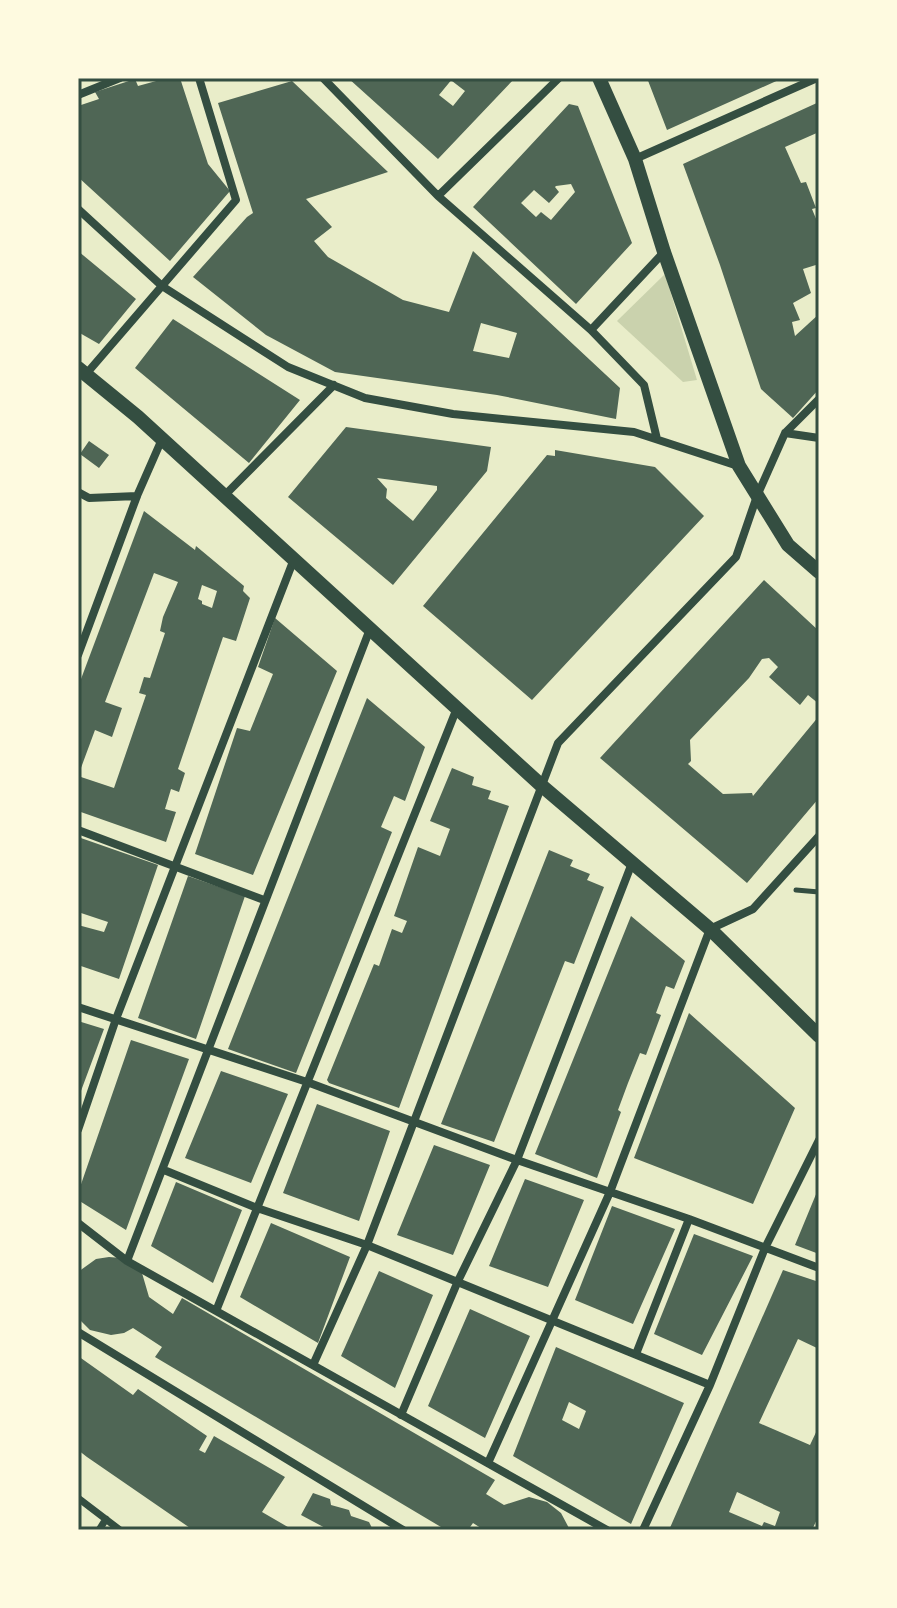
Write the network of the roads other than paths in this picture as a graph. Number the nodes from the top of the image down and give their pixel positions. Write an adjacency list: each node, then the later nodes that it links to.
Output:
1 (120, 78): 7 (street)
2 (199, 78): 12 (street)
3 (323, 78): 9 (street)
4 (559, 78): 9 (street)
5 (599, 78): 8 (street)
6 (817, 78): 8 (street)
7 (78, 95)
8 (635, 159): 11 (street)
9 (438, 196): 13 (street)
10 (78, 209): 12 (street)
11 (664, 252): 13 (street); 21 (street)
12 (162, 286): 14 (street); 15 (street)
13 (591, 330): 20 (street)
14 (83, 370): 19 (street)
15 (334, 385): 20 (street); 24 (street)
16 (819, 399): 17 (street)
17 (785, 433): 18 (street); 25 (street)
18 (819, 438)
19 (162, 439): 23 (street); 24 (street)
20 (657, 439): 21 (street)
21 (739, 466): 25 (street)
22 (78, 492): 23 (street)
23 (137, 496): 29 (street)
24 (224, 496): 26 (street)
25 (757, 496): 27 (street); 31 (street)
26 (294, 559): 28 (street); 35 (street)
27 (819, 572)
28 (370, 629): 30 (street); 36 (street)
29 (78, 655)
30 (457, 708): 31 (street); 42 (street)
31 (542, 786): 34 (street); 43 (street)
32 (78, 830): 35 (street)
33 (819, 836): 37 (street)
34 (632, 862): 37 (street); 46 (street)
35 (174, 867): 36 (street); 39 (street)
36 (264, 900): 41 (street)
37 (710, 929): 40 (street); 48 (street)
38 (78, 1007): 39 (street)
39 (116, 1019): 41 (street); 44 (street)
40 (819, 1036)
41 (209, 1050): 42 (street); 47 (street)
42 (307, 1082): 43 (street); 49 (street)
43 (413, 1123): 46 (street); 52 (street)
44 (78, 1130)
45 (819, 1140): 53 (street)
46 (517, 1160): 48 (street); 56 (street)
47 (164, 1170): 49 (street); 54 (street)
48 (610, 1192): 50 (street); 58 (street)
49 (257, 1208): 52 (street); 57 (street)
50 (689, 1219): 53 (street); 60 (street)
51 (78, 1223): 54 (street)
52 (367, 1245): 56 (street); 61 (street)
53 (765, 1248): 55 (street); 62 (street)
54 (127, 1261): 57 (street)
55 (819, 1268)
56 (458, 1281): 58 (street); 63 (street)
57 (216, 1311): 61 (street)
58 (551, 1320): 60 (street); 64 (street)
59 (78, 1332): 69 (street)
60 (636, 1354): 62 (street)
61 (313, 1365): 63 (street)
62 (710, 1385): 71 (street)
63 (401, 1415): 64 (street)
64 (488, 1463): 70 (street)
65 (78, 1498): 66 (street)
66 (106, 1519): 67 (street); 68 (street)
67 (99, 1530)
68 (120, 1530)
69 (403, 1530)
70 (607, 1530)
71 (643, 1530)

